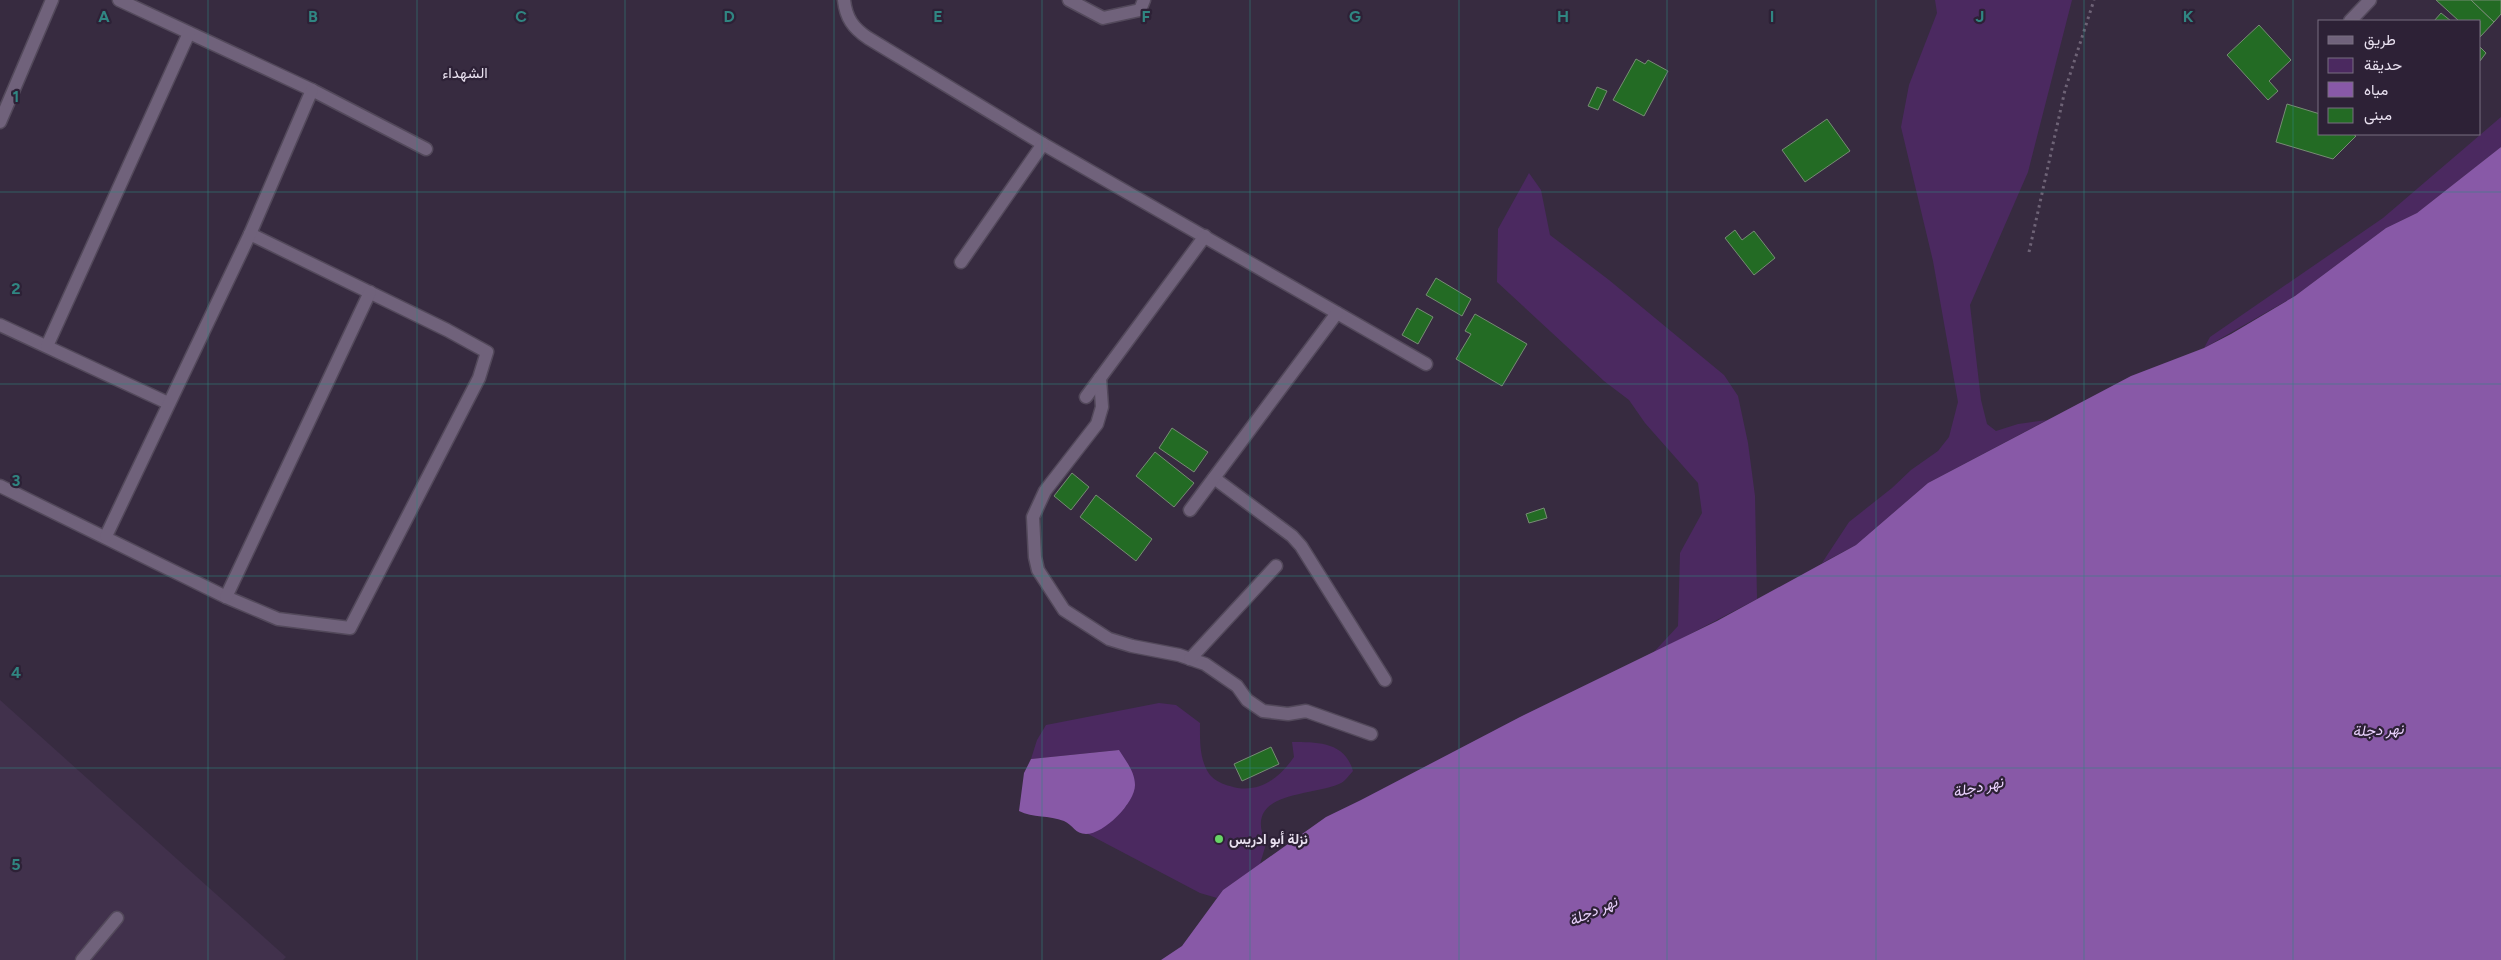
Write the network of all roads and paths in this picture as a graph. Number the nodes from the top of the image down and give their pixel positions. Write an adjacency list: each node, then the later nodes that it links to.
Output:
1 (52, 0): 11 (street)
2 (119, 0): 9 (street)
3 (844, 0): 12 (street)
4 (1069, 0): 5 (street)
5 (1144, 0)
6 (2094, 0): 16 (path)
7 (2370, 0): 8 (street)
8 (2351, 20)
9 (190, 33): 10 (street); 21 (street)
10 (312, 90): 13 (street); 14 (street)
11 (0, 120)
12 (1043, 144): 15 (street); 17 (street)
13 (426, 149)
14 (250, 234): 18 (street); 25 (street)
15 (1205, 236): 19 (street); 23 (street)
16 (2029, 252)
17 (961, 262)
18 (370, 292): 31 (street); 31 (street)
19 (1337, 313): 22 (street); 26 (street)
20 (0, 325): 21 (street)
21 (47, 346): 25 (street)
22 (1426, 364)
23 (1100, 378): 24 (street); 32 (street)
24 (1086, 397)
25 (168, 403): 29 (street)
26 (1214, 478): 28 (street); 33 (street)
27 (0, 486): 29 (street)
28 (1190, 510)
29 (106, 536): 31 (street)
30 (1276, 566): 32 (street)
31 (226, 597)
32 (1190, 659): 34 (street)
33 (1385, 680)
34 (1371, 734)
35 (117, 918): 36 (street)
36 (82, 960)

